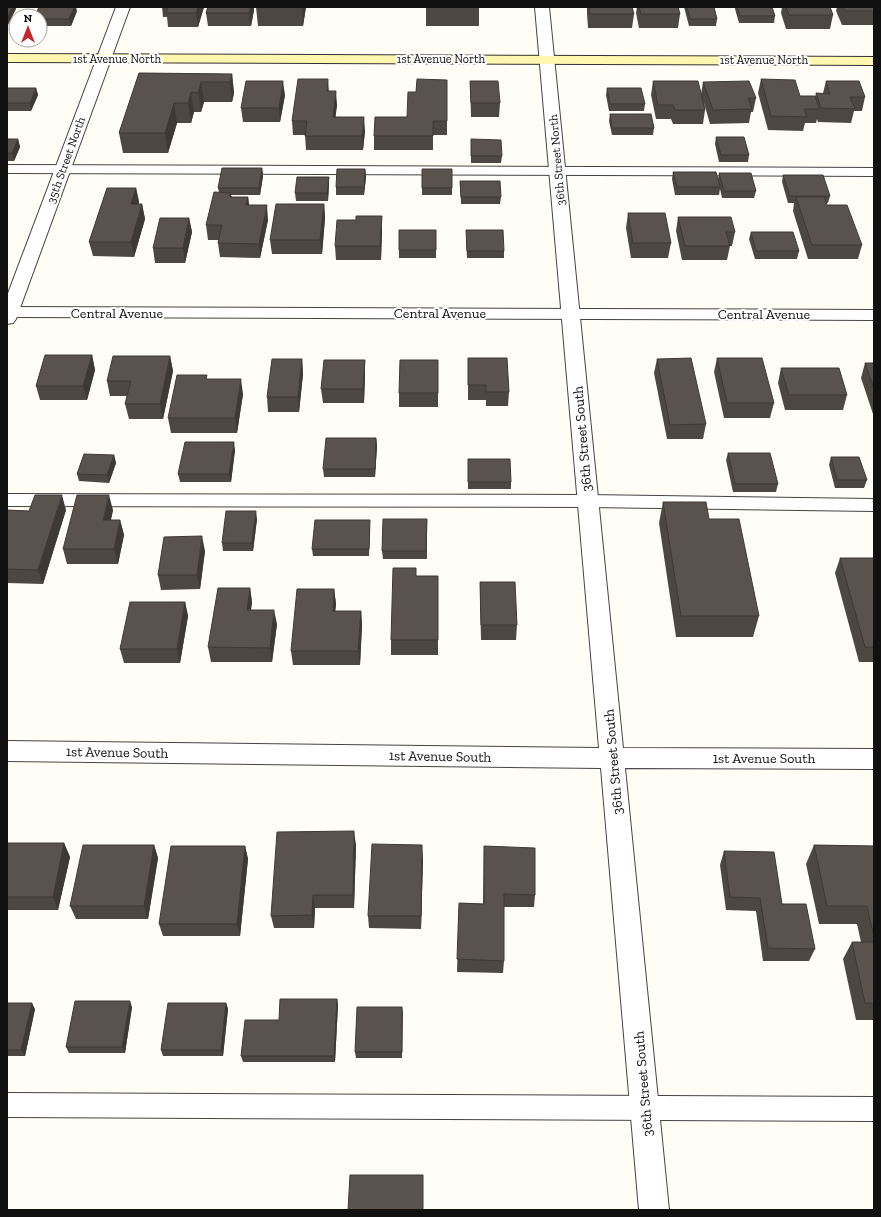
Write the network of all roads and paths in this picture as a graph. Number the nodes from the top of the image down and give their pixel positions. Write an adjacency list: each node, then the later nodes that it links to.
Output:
1 (123, 7): 4 (street, 35th Street North)
2 (542, 7): 5 (street, 36th Street North)
3 (7, 58): 4 (main road, 1st Avenue North)
4 (104, 58): 5 (main road, 1st Avenue North); 8 (street, 35th Street North)
5 (548, 59): 6 (main road, 1st Avenue North); 9 (street, 36th Street North)
6 (874, 61)
7 (7, 169): 8 (lane)
8 (63, 169): 9 (lane); 12 (street, 35th Street North)
9 (558, 171): 10 (lane); 11 (street, 36th Street North)
10 (874, 172)
11 (570, 314): 12 (street, Central Avenue); 13 (street, Central Avenue); 15 (street, 36th Street South)
12 (8, 315)
13 (874, 315)
14 (7, 500): 15 (lane)
15 (588, 501): 16 (lane); 18 (street, 36th Street South)
16 (874, 505)
17 (7, 751): 18 (street, 1st Avenue South)
18 (613, 758): 19 (street, 1st Avenue South); 21 (street, 36th Street South)
19 (874, 759)
20 (7, 1105): 21 (lane)
21 (645, 1107): 22 (lane); 23 (street, 36th Street South)
22 (874, 1109)
23 (654, 1210)

